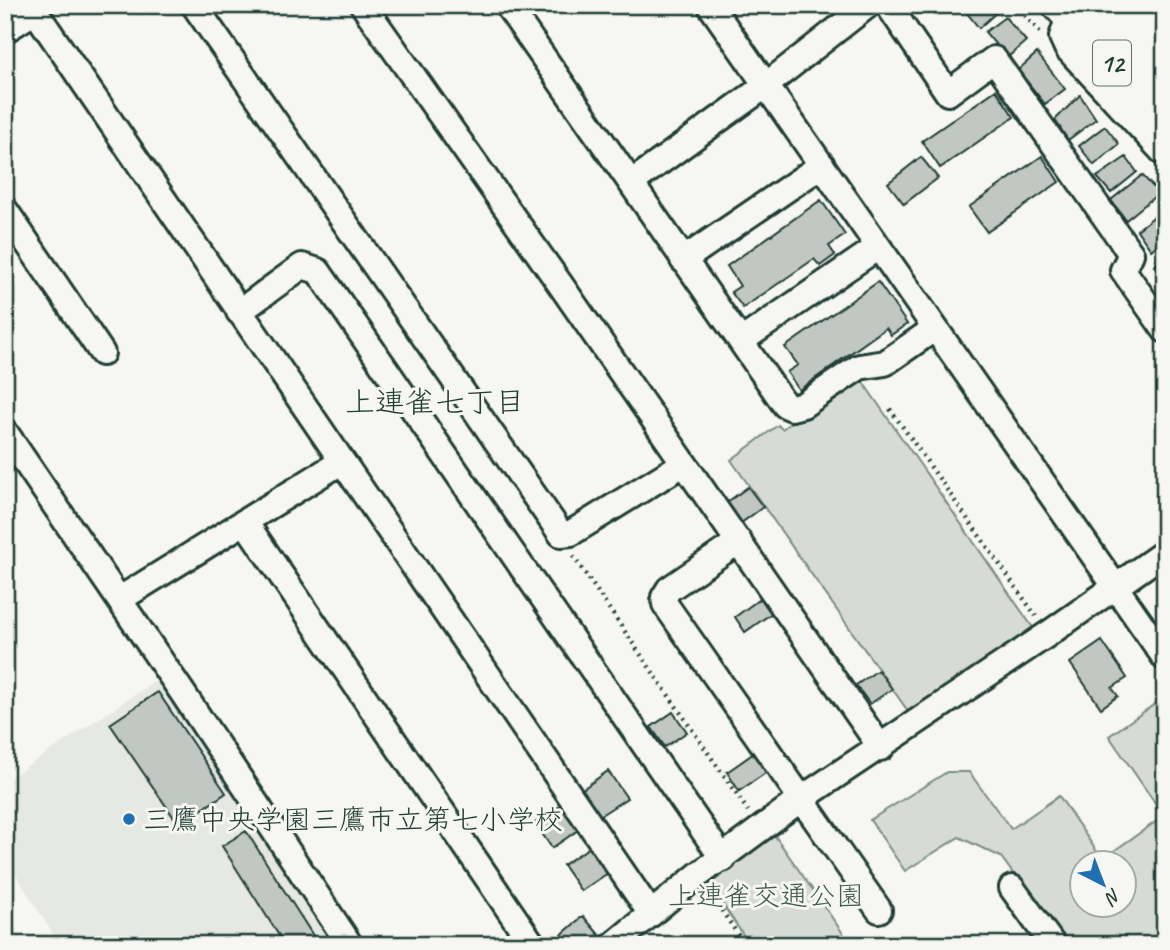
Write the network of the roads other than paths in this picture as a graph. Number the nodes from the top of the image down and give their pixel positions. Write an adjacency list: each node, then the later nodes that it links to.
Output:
1 (194, 5): 27 (street)
2 (363, 5): 27 (street)
3 (506, 5): 16 (street)
4 (710, 5): 12 (street)
5 (888, 5): 22 (street)
6 (1098, 5): 11 (main road, 12)
7 (1131, 5): 11 (street)
8 (863, 7): 12 (street)
9 (1064, 11): 13 (main road, 12); 14 (street)
10 (5, 30): 20 (street)
11 (1160, 72)
12 (765, 86): 15 (street); 16 (street)
13 (1165, 120)
14 (1165, 155)
15 (822, 165): 18 (street); 19 (street)
16 (631, 183): 19 (street)
17 (5, 210): 24 (street)
18 (878, 247): 21 (street); 23 (street)
19 (683, 260): 23 (street)
20 (239, 312): 26 (street); 36 (street)
21 (934, 329): 23 (street); 31 (street)
22 (1165, 330)
23 (741, 341)
24 (102, 353)
25 (5, 432): 32 (street)
26 (341, 461): 28 (street); 39 (street)
27 (683, 464): 29 (street)
28 (246, 522): 32 (street); 41 (street)
29 (738, 541): 34 (street); 35 (street)
30 (1165, 552): 31 (street)
31 (1115, 589): 33 (street); 34 (street)
32 (120, 599): 40 (street)
33 (1165, 658)
34 (881, 748): 35 (street)
35 (802, 799): 36 (street); 38 (street)
36 (723, 859): 39 (street)
37 (1012, 888): 43 (street)
38 (879, 909)
39 (651, 914): 42 (street)
40 (350, 945)
41 (533, 945)
42 (612, 945)
43 (1053, 945)

